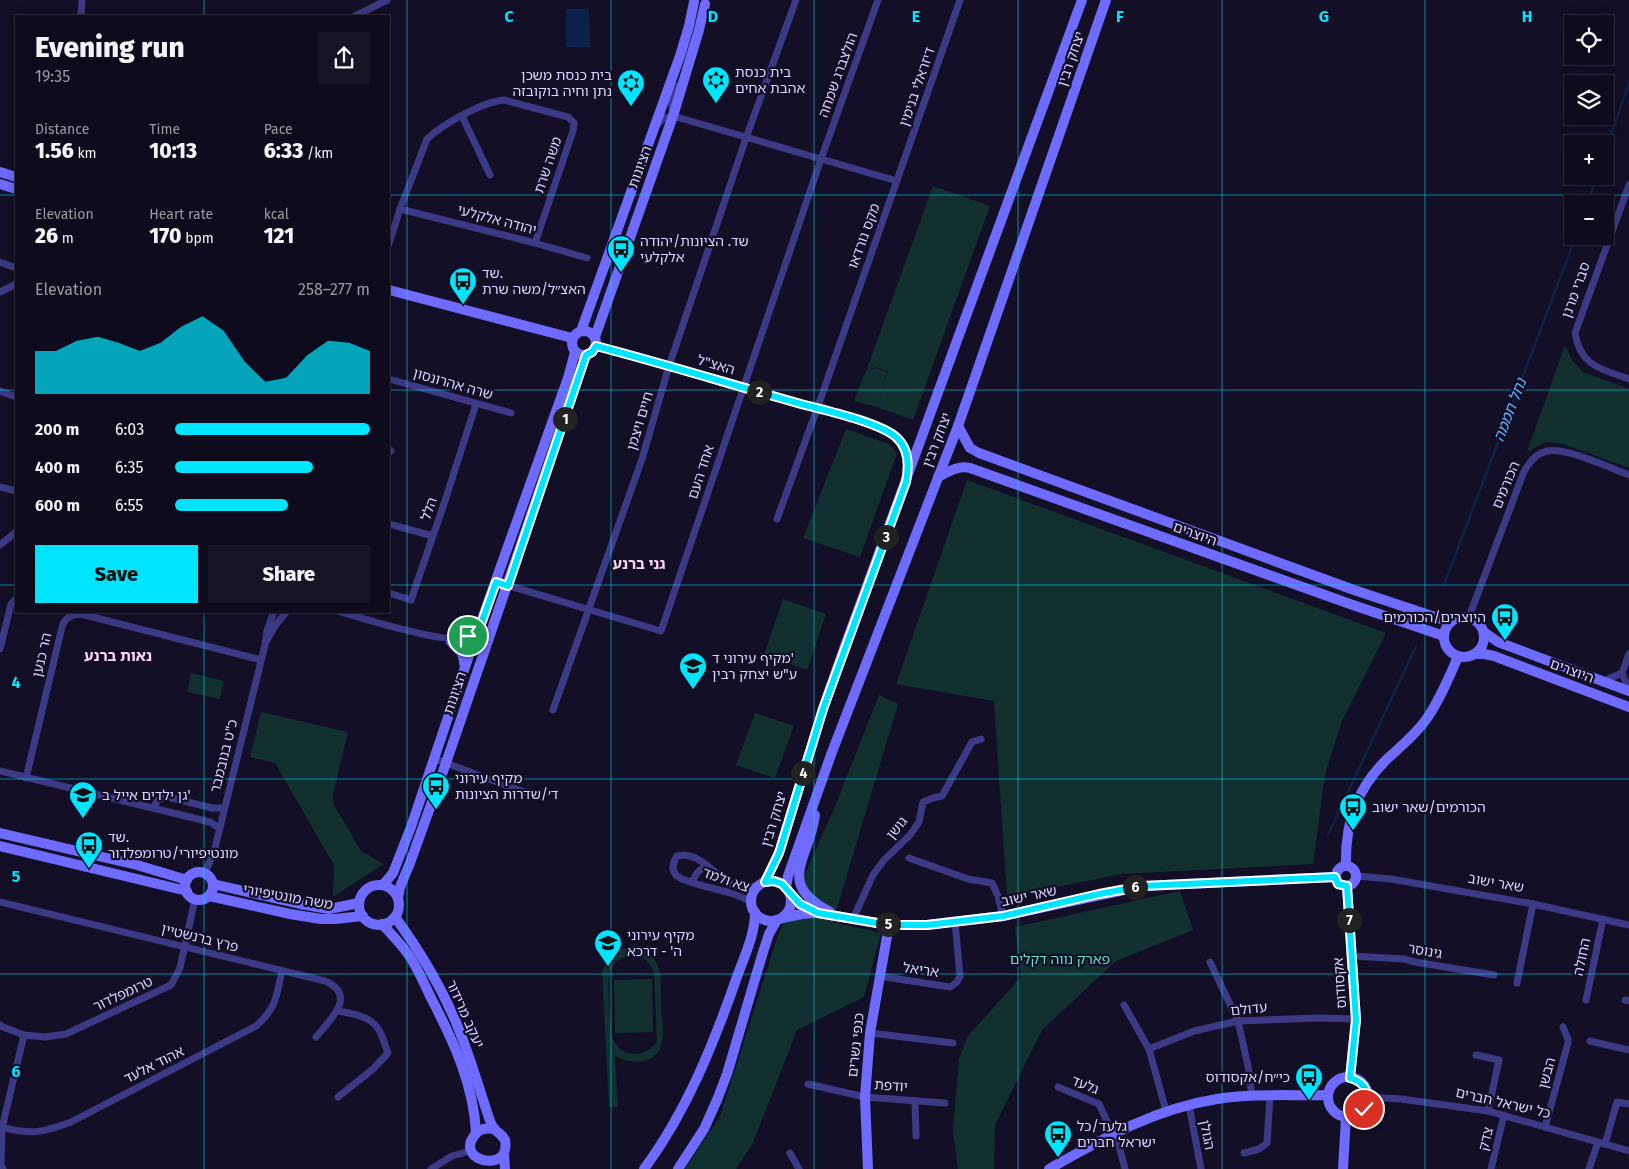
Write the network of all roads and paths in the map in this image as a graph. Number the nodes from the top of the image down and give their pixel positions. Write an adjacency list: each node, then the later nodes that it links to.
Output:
1 (82, 0): 10 (street)
2 (387, 0): 11 (street)
3 (796, 0): 16 (street, חיים ויצמן)
4 (878, 0): 17 (street, הולצברג שמחה)
5 (960, 0): 21 (street, דיזראלי בנימין)
6 (1082, 0): 51 (street, יצחק רבין)
7 (1106, 0): 48 (street, יצחק רבין)
8 (692, 1): 9 (street); 12 (street, הציונות)
9 (708, 2): 14 (street, הציונות)
10 (80, 15)
11 (358, 15)
12 (680, 56): 14 (street); 15 (street, הציונות)
13 (462, 116): 19 (street); 25 (street, משה שרת); 27 (street, משה שרת)
14 (673, 116): 15 (street); 16 (street); 36 (street, הציונות)
15 (652, 131): 34 (street, הציונות)
16 (746, 138): 17 (street); 39 (street, חיים ויצמן)
17 (821, 159): 21 (street); 42 (street, אחד העם)
18 (0, 172): 20 (street)
19 (490, 175)
20 (15, 176)
21 (897, 181): 46 (street, מקס נורדאו)
22 (0, 184): 24 (street)
23 (1629, 185): 40 (street, סברי מרנן)
24 (15, 189)
25 (400, 208): 26 (street, משה שרת); 27 (street, יהודה אלקלעי)
26 (390, 241)
27 (535, 243): 28 (street, יהודה אלקלעי)
28 (587, 258)
29 (0, 262): 30 (street)
30 (15, 268)
31 (15, 284): 33 (street)
32 (390, 290): 35 (street)
33 (0, 292)
34 (581, 331): 35 (street); 36 (street)
35 (572, 338): 37 (street)
36 (595, 342): 38 (street); 39 (street, האצ"ל)
37 (575, 352): 38 (street); 59 (street, הציונות)
38 (586, 355): 60 (street, הציונות)
39 (669, 366): 42 (street, האצ"ל); 63 (street, חיים ויצמן)
40 (1629, 379)
41 (390, 380): 45 (street, שרה אהרונסון)
42 (743, 387): 46 (street, האצ"ל); 63 (street, אחד העם)
43 (0, 391): 44 (street)
44 (15, 396)
45 (476, 404): 47 (street, שרה אהרונסון); 57 (street, הלל)
46 (817, 409): 51 (street, האצ"ל); 54 (street, מקס נורדאו)
47 (511, 413)
48 (958, 426): 50 (street, יצחק רבין); 68 (street, היוצרים)
49 (1629, 475): 67 (street, הכורמים)
50 (938, 477): 72 (street, היוצרים); 94 (street, יצחק רבין)
51 (906, 482): 110 (street, יצחק רבין)
52 (0, 487): 53 (street)
53 (15, 492)
54 (777, 519)
55 (390, 524): 57 (street)
56 (15, 533): 58 (street)
57 (433, 536): 61 (street, הלל)
58 (0, 545)
59 (496, 582): 60 (street, אחד העם); 69 (street, הציונות)
60 (508, 586): 63 (street, אחד העם); 70 (street, הציונות)
61 (390, 593)
62 (15, 600): 77 (street)
63 (589, 610): 87 (street, חיים ויצמן)
64 (273, 613): 76 (street, כ"ט בנובמבר)
65 (285, 613): 76 (street, כ"ט בנובמבר)
66 (345, 613): 73 (street)
67 (1469, 617): 68 (street); 71 (street)
68 (1450, 622): 72 (street)
69 (480, 627): 73 (street); 75 (street, הציונות)
70 (492, 628): 75 (street); 90 (street, הציונות)
71 (1484, 632): 78 (street); 84 (street, היוצרים)
72 (1444, 636): 80 (street)
73 (438, 637): 74 (street)
74 (451, 642): 75 (street); 82 (street)
75 (474, 642): 82 (street, הציונות)
76 (265, 645): 81 (street, כ"ט בנובמבר)
77 (0, 649)
78 (1476, 654): 80 (street); 86 (street, היוצרים)
79 (1629, 654): 83 (street)
80 (1458, 657): 102 (street)
81 (261, 660): 92 (street, הר כנען); 96 (street, כ"ט בנובמבר)
82 (465, 667): 89 (street, הציונות)
83 (1622, 673): 84 (street); 85 (street)
84 (1604, 682): 85 (street, היוצרים)
85 (1629, 690)
86 (1629, 707)
87 (553, 710)
88 (981, 739): 128 (street, גושן)
89 (435, 759): 90 (street); 109 (street, הציונות)
90 (446, 763): 93 (street); 115 (street, הציונות)
91 (0, 771): 92 (street)
92 (26, 778): 95 (street)
93 (535, 796)
94 (815, 800): 113 (street, יצחק רבין); 125 (street)
95 (153, 808): 96 (street); 97 (street)
96 (224, 808): 97 (street, כ"ט בנובמבר)
97 (219, 828): 103 (street, כ"ט בנובמבר)
98 (0, 833): 106 (street)
99 (0, 846): 112 (street)
100 (908, 858): 123 (street, גושן)
101 (706, 865): 107 (street, צא ולמד); 107 (street, צא ולמד); 110 (street, צא ולמד)
102 (1346, 866): 104 (street); 105 (street)
103 (205, 873): 106 (street); 108 (street)
104 (1356, 876): 111 (street); 119 (street, שאר ישוב)
105 (1335, 877): 111 (street); 123 (street, שאר ישוב)
106 (187, 880): 112 (street)
107 (692, 882): 120 (street, צא ולמד)
108 (213, 884): 114 (street); 118 (street, משה מונטיפיורי)
109 (384, 885): 115 (street); 118 (street)
110 (761, 885): 113 (street); 120 (street)
111 (1347, 886): 134 (street, אקסודוס)
112 (187, 891): 116 (street)
113 (788, 891): 121 (street, שאר ישוב); 127 (street)
114 (209, 896): 116 (street); 122 (street, משה מונטיפיורי)
115 (398, 898): 124 (street)
116 (195, 899): 133 (street, טרומפלדור)
117 (0, 902): 133 (street, פרץ ברנשטיין)
118 (359, 903): 122 (street)
119 (1533, 904): 126 (street, שאר ישוב); 139 (street)
120 (753, 908): 127 (street); 189 (street)
121 (818, 913): 125 (street, שאר ישוב); 127 (street, שאר ישוב)
122 (363, 916): 130 (street)
123 (1003, 916): 129 (street, שאר ישוב)
124 (395, 917): 130 (street); 174 (street, יעקב מרידור)
125 (839, 917): 128 (street, שאר ישוב)
126 (1604, 918): 132 (street, שאר ישוב); 140 (street, החולה)
127 (779, 919): 190 (street)
128 (853, 920): 131 (street, שאר ישוב)
129 (955, 922): 131 (street, שאר ישוב); 138 (street, אריאל)
130 (382, 924): 175 (street, יעקב מרידור)
131 (889, 925): 138 (street, כנפי נשרים)
132 (1629, 925)
133 (185, 947): 136 (street, פרץ ברנשטיין); 148 (street, טרומפלדור)
134 (1352, 956): 137 (street, גינוסר); 143 (street, אקסודוס)
135 (1210, 962): 144 (street)
136 (282, 971): 142 (street, פרץ ברנשטיין); 173 (street, אהוד אלעד)
137 (1494, 975)
138 (879, 976): 147 (street, כנפי נשרים)
139 (1517, 983)
140 (1586, 1000)
141 (1124, 1006): 152 (street)
142 (337, 1011): 149 (street); 161 (street)
143 (1356, 1020): 144 (street, עדולם); 155 (street, אקסודוס)
144 (1238, 1021): 152 (street, עדולם); 159 (street)
145 (0, 1025): 148 (street, טרומפלדור)
146 (1563, 1027): 172 (street, הבשן)
147 (870, 1033): 151 (street); 162 (street, כנפי נשרים)
148 (24, 1035): 173 (street)
149 (316, 1037)
150 (1590, 1041): 153 (street)
151 (953, 1043)
152 (1148, 1048): 168 (street)
153 (1629, 1050)
154 (1476, 1055): 169 (street)
155 (1350, 1078): 158 (street); 163 (street)
156 (808, 1084): 162 (street, יודפת)
157 (1058, 1087): 176 (street, גלעד)
158 (1328, 1095): 160 (street); 171 (street)
159 (1252, 1096): 160 (street); 167 (street)
160 (1270, 1096): 184 (street)
161 (338, 1097)
162 (865, 1097): 164 (street, יודפת); 192 (street, כנפי נשרים)
163 (1368, 1097): 169 (street, כל ישראל חברים); 171 (street)
164 (915, 1101): 165 (street, יודפת); 177 (street, יודפת)
165 (945, 1102)
166 (1629, 1104): 179 (street)
167 (1189, 1105): 168 (street); 195 (street, הגולן)
168 (1166, 1111): 176 (street)
169 (1488, 1111): 170 (street, כל ישראל חברים)
170 (1504, 1116): 172 (street, כל ישראל חברים); 197 (street, צדק)
171 (1346, 1117): 196 (street)
172 (1545, 1127): 178 (street, כל ישראל חברים)
173 (1, 1128): 186 (street)
174 (495, 1129): 175 (street); 182 (street)
175 (476, 1132): 180 (street)
176 (1112, 1134): 193 (street); 194 (street, גלעד)
177 (916, 1136)
178 (1598, 1142): 179 (street, כל ישראל חברים); 198 (street)
179 (1606, 1144): 181 (street, כל ישראל חברים)
180 (470, 1151): 185 (street); 187 (street)
181 (1629, 1151)
182 (504, 1153): 185 (street); 188 (street)
183 (790, 1153): 191 (street)
184 (1244, 1153)
185 (489, 1167)
186 (3, 1169)
187 (431, 1169)
188 (505, 1169)
189 (644, 1169)
190 (678, 1169)
191 (799, 1169)
192 (868, 1169)
193 (1049, 1169)
194 (1125, 1169)
195 (1201, 1169)
196 (1343, 1169)
197 (1491, 1169)
198 (1589, 1169)

